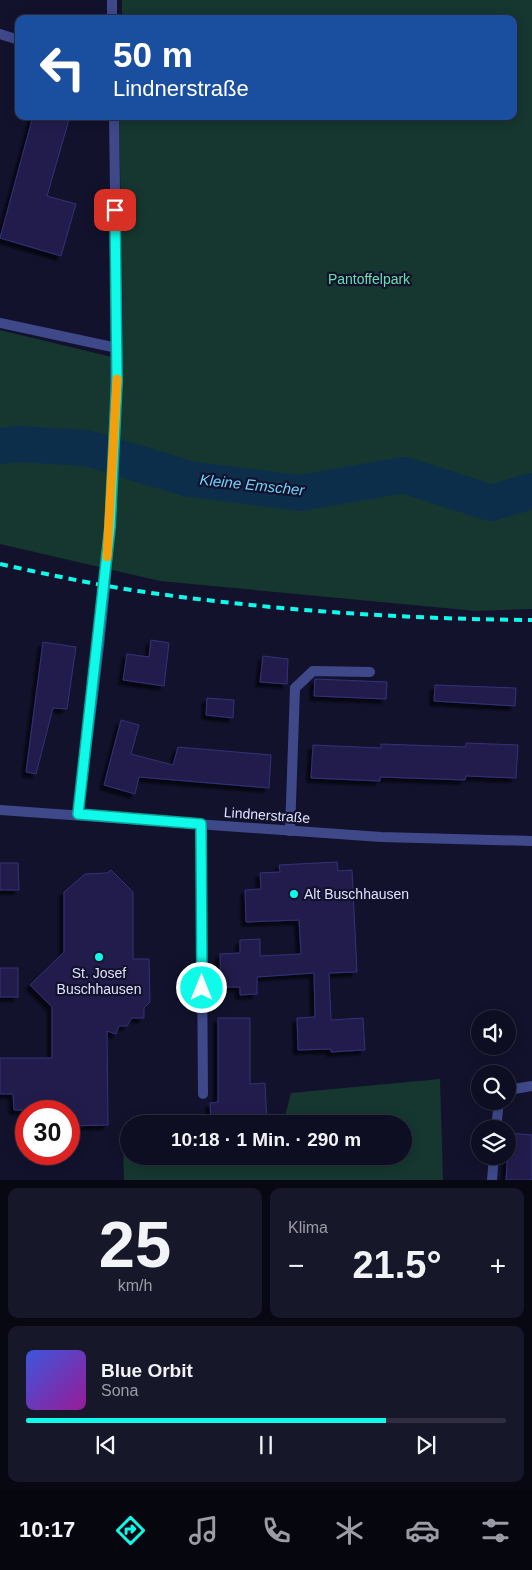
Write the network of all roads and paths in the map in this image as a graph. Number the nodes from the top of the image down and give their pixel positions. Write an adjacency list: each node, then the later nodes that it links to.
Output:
1 (112, 0): 2 (street)
2 (112, 15)
3 (0, 34): 4 (street)
4 (15, 39)
5 (114, 120): 7 (street)
6 (0, 323): 7 (street)
7 (117, 348): 10 (street)
8 (370, 672): 12 (street)
9 (0, 810): 10 (street, Lindnerstraße)
10 (78, 814): 11 (street, Lindnerstraße)
11 (201, 824): 12 (street, Lindnerstraße); 16 (street)
12 (290, 831): 13 (street, Lindnerstraße)
13 (532, 841)
14 (532, 1086): 15 (street)
15 (516, 1088)
16 (203, 1094)
17 (493, 1165): 18 (street)
18 (492, 1180)

